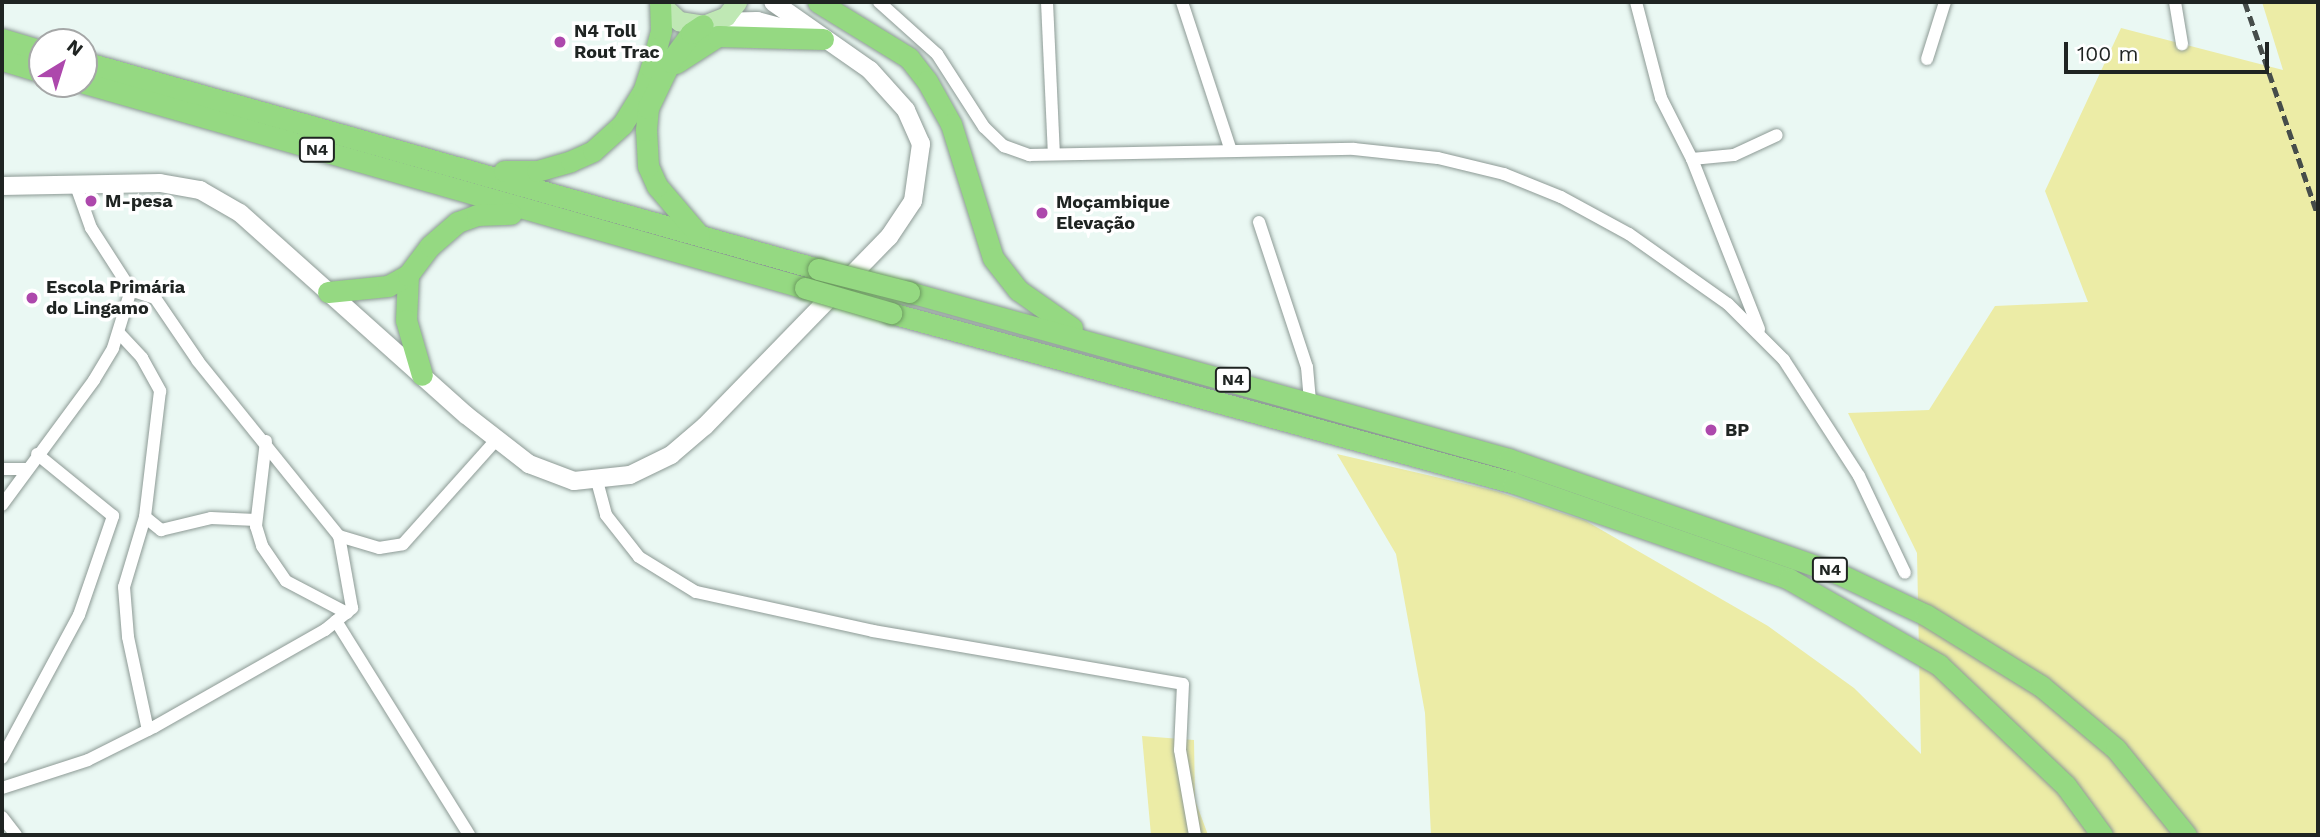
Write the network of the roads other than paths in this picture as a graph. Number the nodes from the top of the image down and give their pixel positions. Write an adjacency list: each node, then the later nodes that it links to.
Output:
1 (737, 2): 11 (main road)
2 (773, 2): 13 (main road)
3 (818, 2): 37 (highway)
4 (880, 2): 24 (street)
5 (1047, 2): 24 (street)
6 (1182, 2): 23 (street)
7 (1636, 2): 25 (street)
8 (1945, 2): 16 (street)
9 (2175, 2): 14 (street)
10 (659, 3): 11 (main road); 26 (highway)
11 (709, 23): 13 (main road); 20 (highway)
12 (2, 39): 15 (highway)
13 (823, 39): 20 (highway); 45 (main road)
14 (2182, 44)
15 (28, 47)
16 (1927, 59)
17 (2, 60): 19 (highway)
18 (98, 66): 26 (highway, N4)
19 (28, 68)
20 (657, 86): 31 (highway)
21 (98, 87): 29 (highway, N4)
22 (1777, 135): 25 (street)
23 (1230, 148): 24 (street); 35 (street)
24 (1054, 154)
25 (1692, 159): 35 (street)
26 (481, 171): 31 (highway, N4)
27 (75, 183): 28 (main road); 33 (street); 34 (main road)
28 (2, 186)
29 (549, 218): 32 (highway); 59 (highway, N4, bridge)
30 (1259, 222): 39 (street)
31 (699, 236): 37 (highway, N4, bridge)
32 (408, 275): 34 (highway); 38 (highway)
33 (131, 290): 36 (street); 41 (street)
34 (328, 292): 38 (main road)
35 (1760, 332): 50 (street)
36 (119, 333): 42 (street); 47 (street)
37 (1098, 344): 39 (highway, N4)
38 (422, 375): 40 (main road)
39 (1310, 401): 60 (highway, N4)
40 (496, 440): 45 (main road); 49 (street)
41 (266, 441): 48 (street); 49 (street)
42 (37, 454): 44 (street); 53 (street)
43 (2, 469): 44 (street)
44 (26, 469): 46 (street)
45 (597, 481): 58 (street)
46 (2, 505)
47 (145, 517): 48 (street); 52 (street)
48 (256, 520): 51 (street)
49 (339, 536): 51 (street)
50 (1905, 573)
51 (342, 617): 52 (street); 57 (street)
52 (148, 730): 54 (street)
53 (2, 758)
54 (2, 788)
55 (2, 817): 56 (street)
56 (16, 835)
57 (469, 835)
58 (1195, 835)
59 (2102, 835)
60 (2186, 835)

